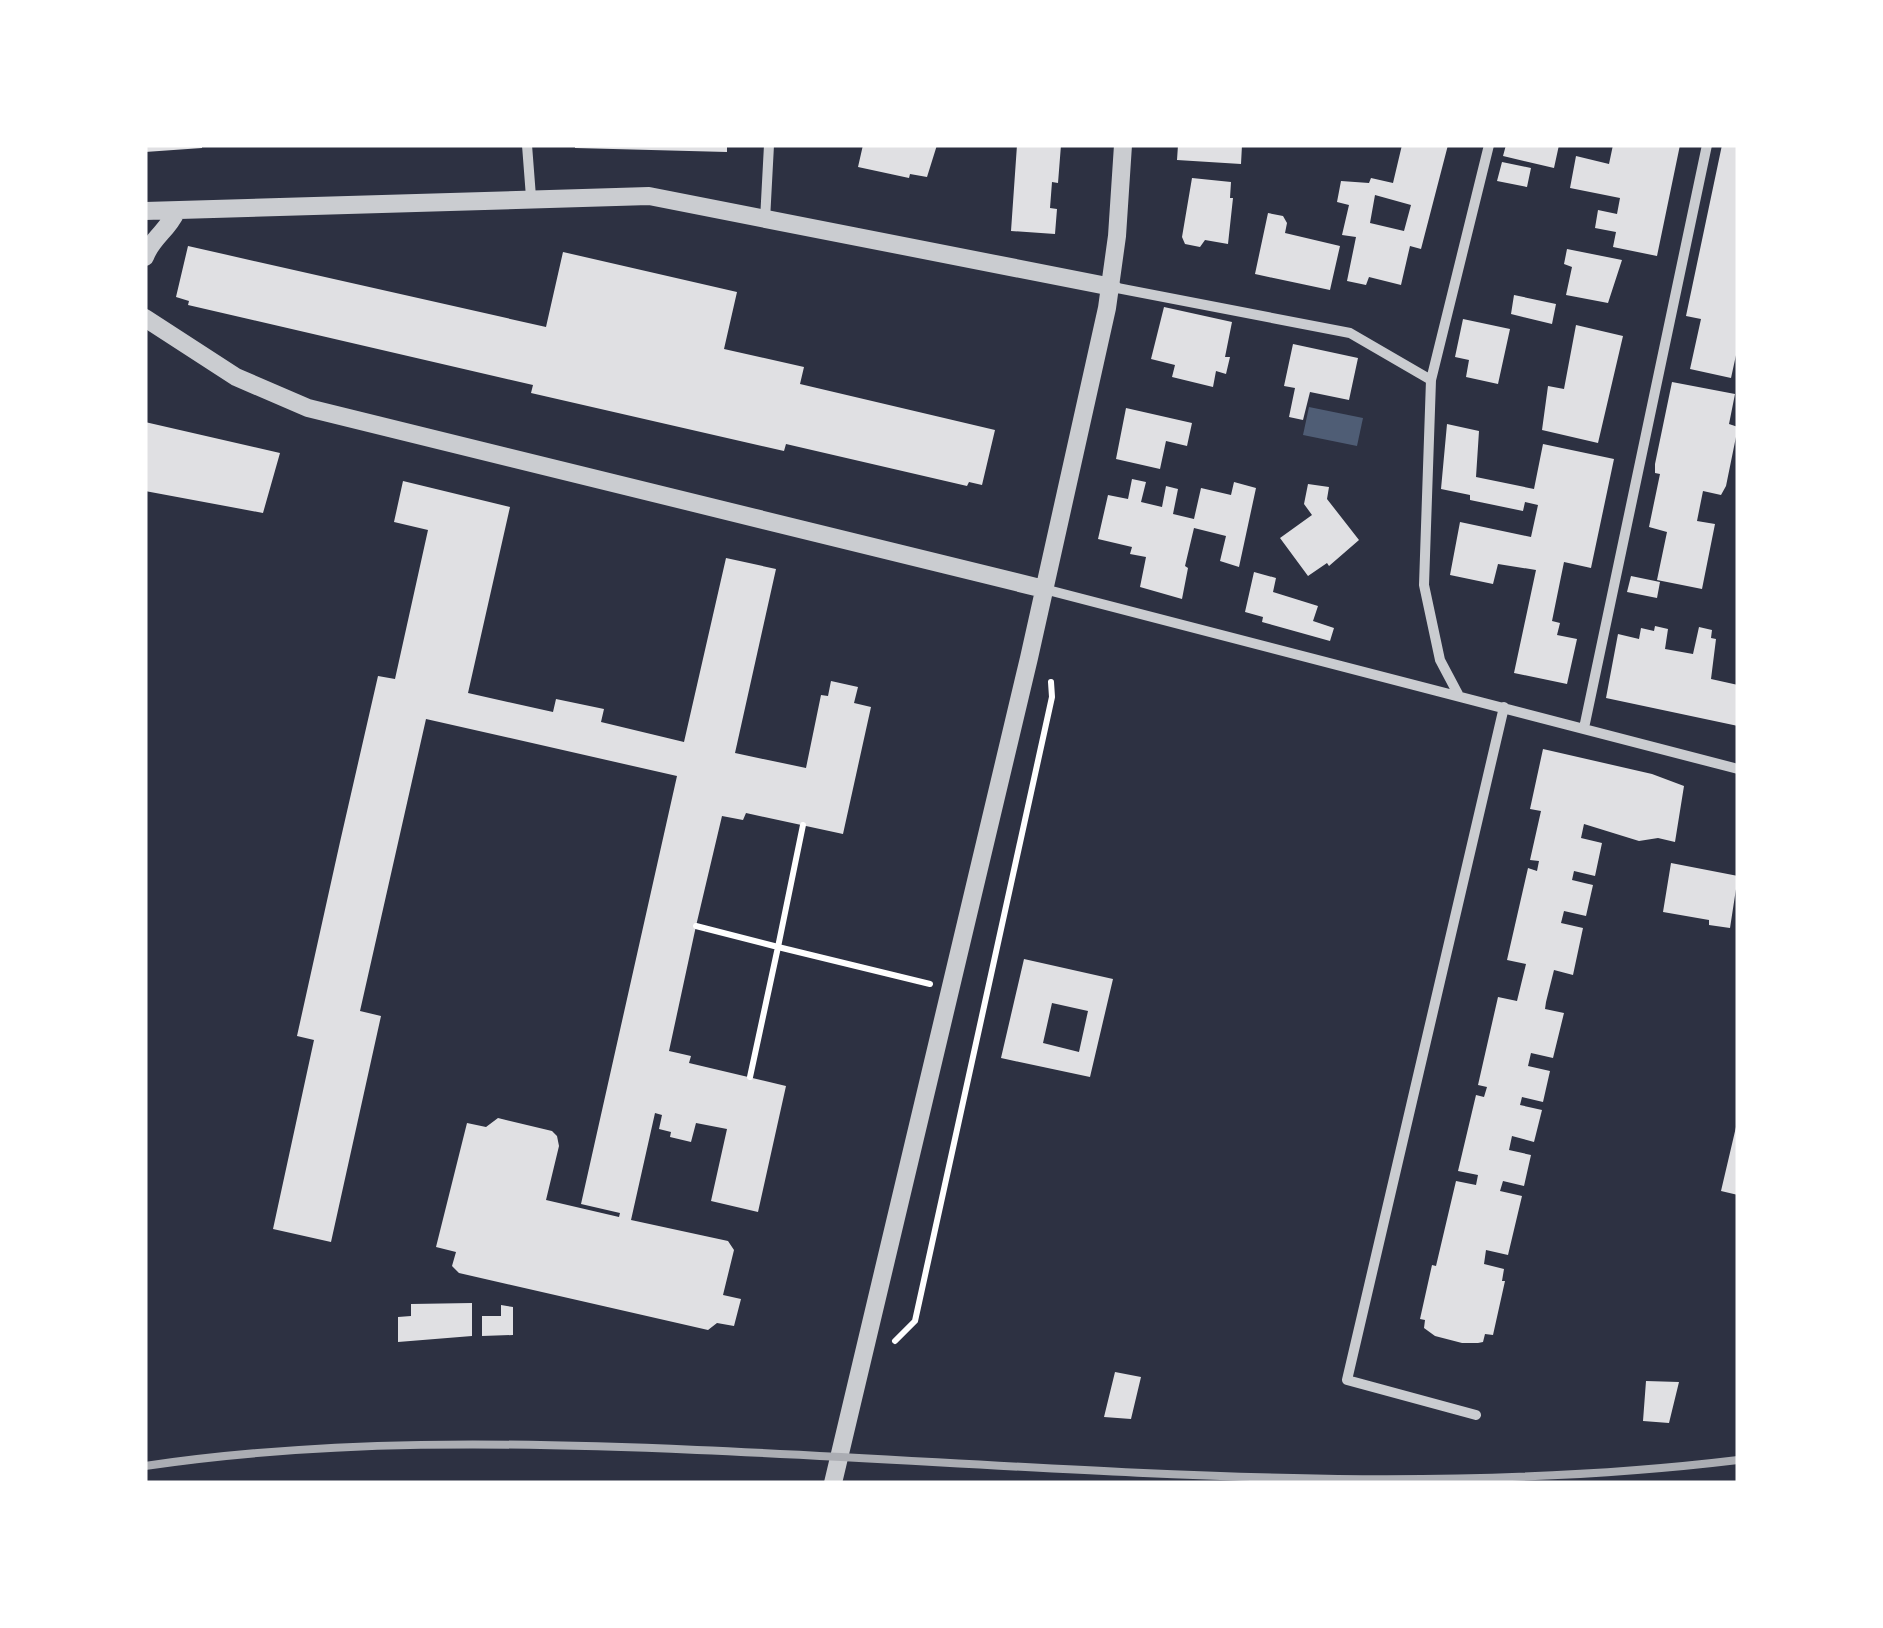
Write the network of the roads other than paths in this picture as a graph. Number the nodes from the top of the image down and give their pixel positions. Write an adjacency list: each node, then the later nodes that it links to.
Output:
1 (527, 145): 6 (street)
2 (769, 145): 9 (street)
3 (1124, 145): 11 (street)
4 (1489, 145): 13 (street)
5 (1707, 145): 17 (street)
6 (531, 197): 8 (street); 9 (street)
7 (145, 211): 8 (street)
8 (176, 212): 10 (street)
9 (765, 220): 11 (street)
10 (145, 257)
11 (1112, 287): 13 (street); 14 (street)
12 (145, 318): 14 (street)
13 (1431, 380): 15 (street)
14 (1044, 589): 15 (street); 20 (street)
15 (1458, 694): 16 (street)
16 (1504, 707): 17 (street); 19 (street)
17 (1584, 728): 18 (street)
18 (1738, 769)
19 (1476, 1415)
20 (832, 1483)

